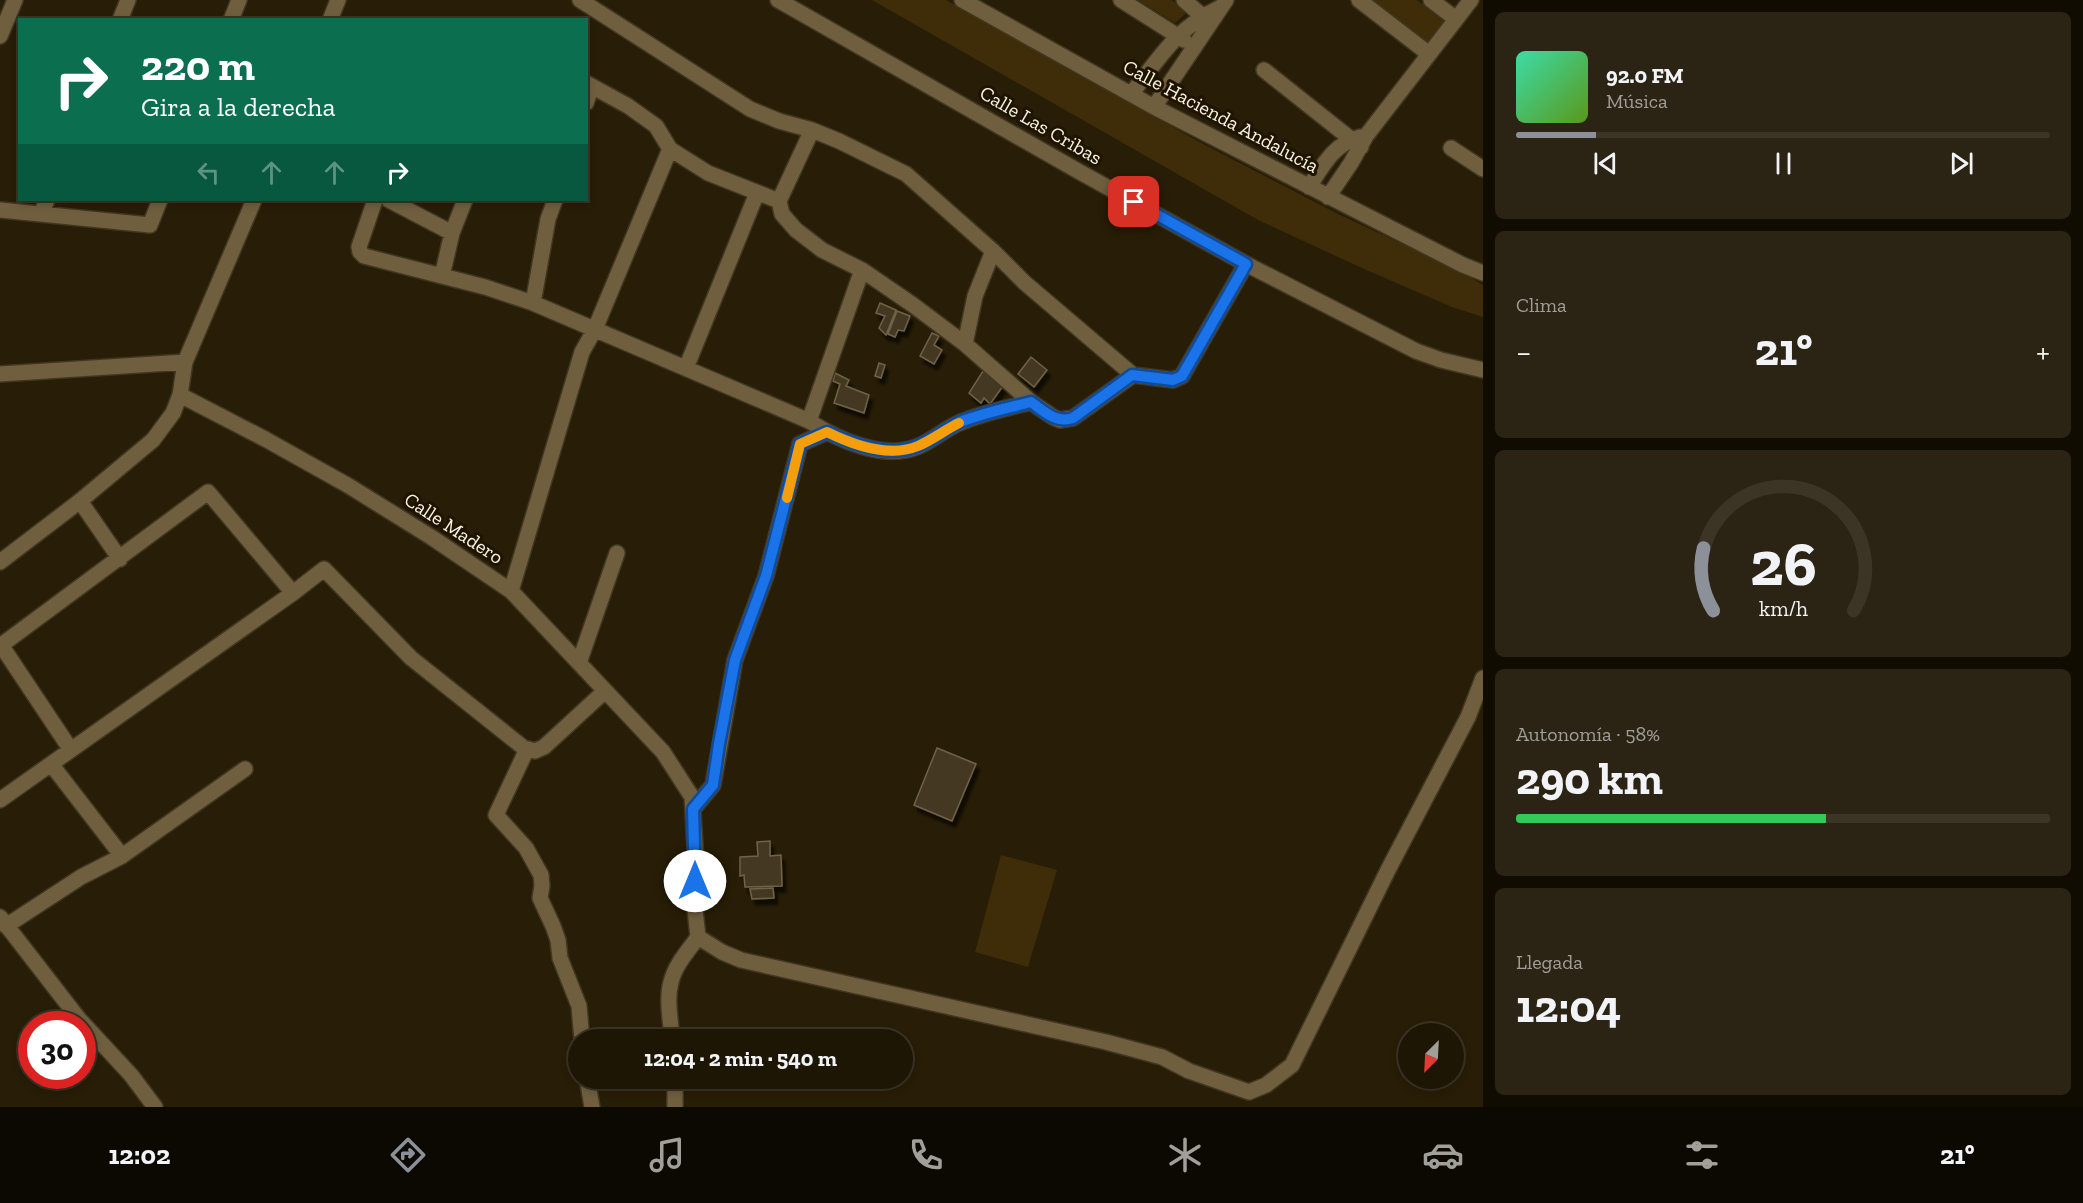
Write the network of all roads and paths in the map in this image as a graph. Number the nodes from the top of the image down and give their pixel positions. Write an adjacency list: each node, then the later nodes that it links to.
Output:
1 (128, 0): 14 (street)
2 (239, 0): 15 (street)
3 (339, 0): 16 (street)
4 (580, 0): 27 (street)
5 (778, 0): 48 (street, Calle Las Cribas)
6 (962, 0): 25 (street, Calle Hacienda Andalucía)
7 (1121, 0): 19 (street)
8 (1184, 0): 17 (street)
9 (1359, 0): 22 (street)
10 (1431, 0): 18 (street)
11 (1471, 0): 18 (street)
12 (13, 1): 20 (street)
13 (1222, 4): 17 (street)
14 (121, 18)
15 (232, 18)
16 (331, 18)
17 (1206, 19): 19 (street); 21 (street)
18 (1455, 20): 22 (street)
19 (1177, 35): 21 (street); 25 (street)
20 (0, 36)
21 (1194, 46): 26 (street)
22 (1429, 54): 28 (street)
23 (1264, 70): 28 (street)
24 (589, 84): 30 (street)
25 (1132, 93): 26 (street, Calle Hacienda Andalucía)
26 (1154, 107): 34 (street, Calle Hacienda Andalucía)
27 (812, 130): 43 (street); 47 (street)
28 (1360, 141): 31 (street); 32 (street)
29 (1451, 148): 33 (street)
30 (670, 149): 35 (street); 53 (street)
31 (1336, 150): 32 (street); 34 (street)
32 (1351, 163): 36 (street)
33 (1483, 169)
34 (1309, 188): 36 (street, Calle Hacienda Andalucía)
35 (757, 193): 43 (street); 56 (street)
36 (1328, 197): 51 (street, Calle Hacienda Andalucía)
37 (160, 201): 44 (street)
38 (254, 201): 55 (street)
39 (375, 201): 50 (street)
40 (391, 201): 46 (street)
41 (465, 201): 46 (street)
42 (555, 201): 52 (street)
43 (779, 201): 49 (street)
44 (44, 207): 45 (street)
45 (0, 210)
46 (452, 234): 50 (street)
47 (993, 251): 54 (street); 59 (street)
48 (1246, 264): 57 (street, Calle Las Cribas); 59 (street)
49 (862, 270): 54 (street); 62 (street)
50 (442, 276): 52 (street)
51 (1483, 280)
52 (533, 303): 53 (street)
53 (595, 329): 56 (street); 68 (street)
54 (965, 344): 61 (street)
55 (185, 362): 58 (street); 60 (street)
56 (686, 368): 62 (street)
57 (1483, 370)
58 (0, 374)
59 (1132, 375): 61 (street)
60 (180, 395): 64 (street); 68 (street, Calle Madero)
61 (1031, 402): 63 (street)
62 (809, 421): 63 (street)
63 (827, 432): 79 (street)
64 (80, 501): 66 (street); 67 (street)
65 (617, 553): 71 (street)
66 (120, 559): 69 (street); 70 (street)
67 (0, 562)
68 (511, 591): 71 (street, Calle Madero)
69 (293, 593): 74 (street); 75 (street)
70 (1, 646): 75 (street)
71 (579, 663): 73 (street, Calle Madero)
72 (1483, 678): 82 (street)
73 (605, 691): 74 (street); 79 (street, Calle Madero)
74 (527, 749): 83 (street)
75 (71, 750): 76 (street)
76 (51, 764): 78 (street); 80 (street)
77 (245, 769): 80 (street)
78 (0, 800)
79 (693, 809): 82 (street, Calle Madero)
80 (122, 856): 81 (street)
81 (3, 921): 87 (street)
82 (698, 937): 84 (street)
83 (581, 1029)
84 (671, 1029)
85 (589, 1089): 88 (street)
86 (675, 1089): 89 (street)
87 (155, 1107)
88 (592, 1107)
89 (675, 1107)

